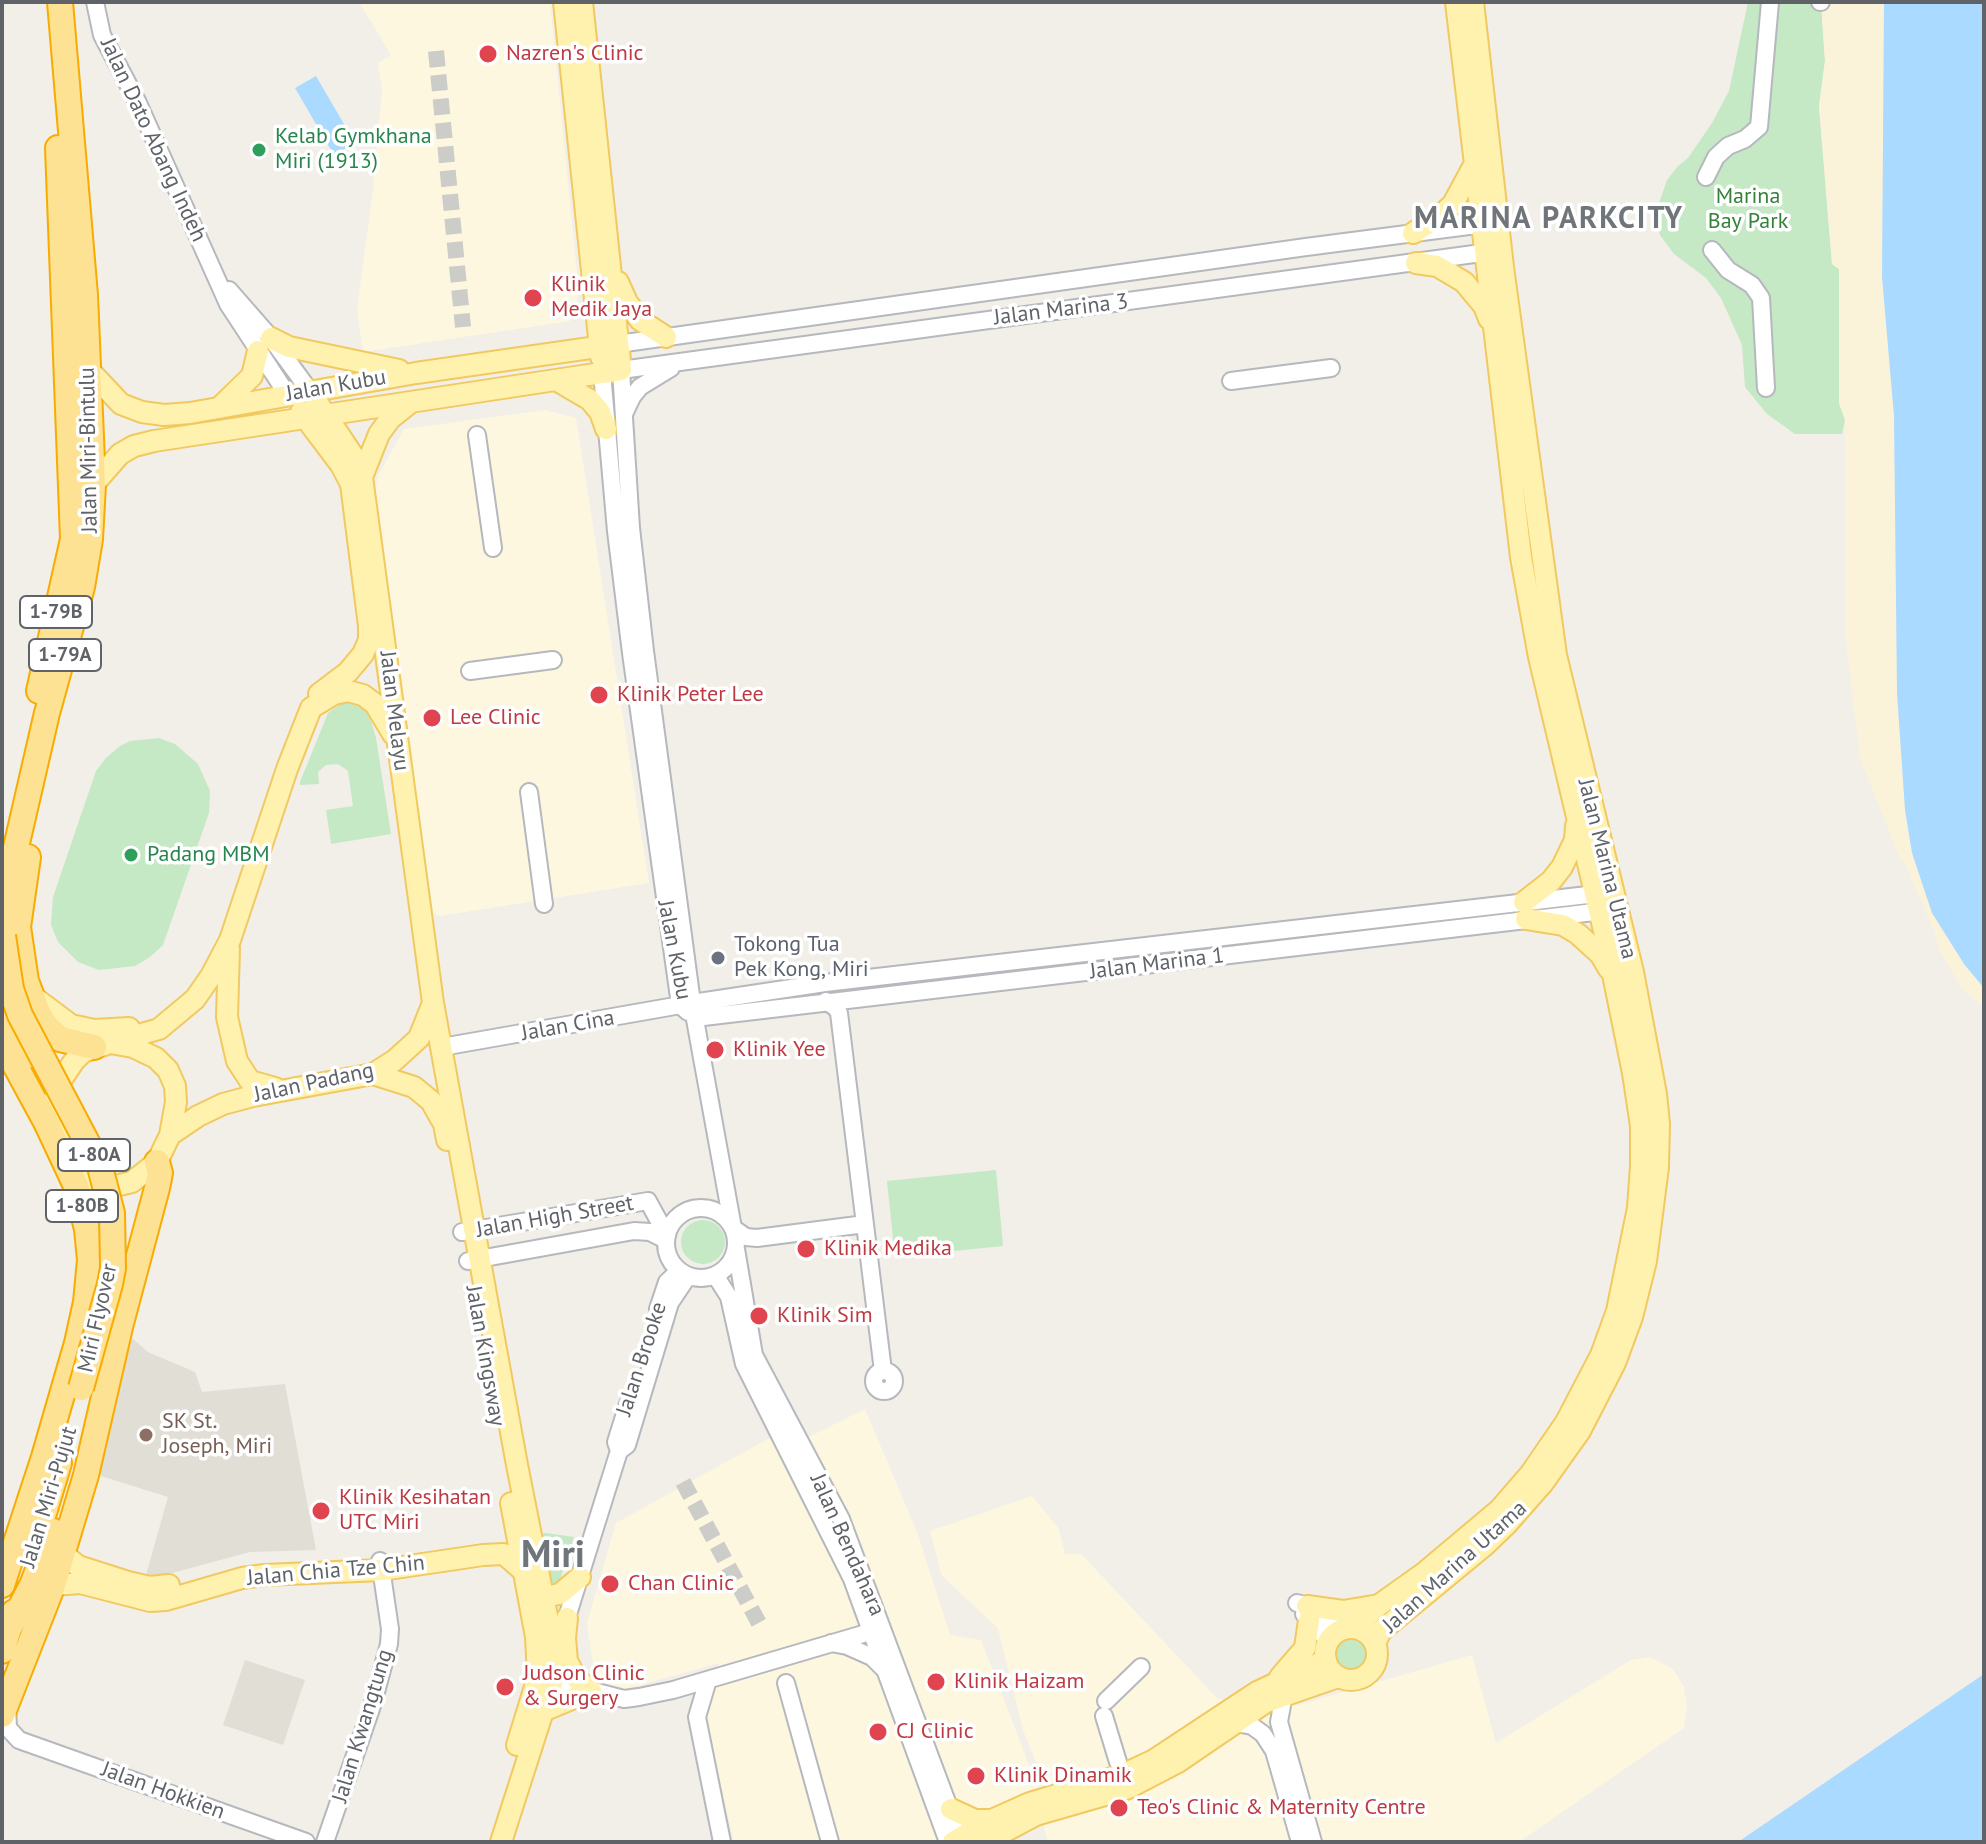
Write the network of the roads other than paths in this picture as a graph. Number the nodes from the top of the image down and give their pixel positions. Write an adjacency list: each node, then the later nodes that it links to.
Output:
1 (45, 2): 17 (highway, Jalan Miri-Bintulu / 1-79B)
2 (60, 2): 17 (highway, Jalan Miri-Bintulu / 1-79A)
3 (95, 2): 21 (street, Jalan Dato Abang Indeh)
4 (564, 2): 18 (main road, Jalan Kubu)
5 (582, 2): 16 (main road, Jalan Kubu)
6 (1456, 2): 9 (main road, Jalan Marina Utama)
7 (1473, 2): 11 (main road, Jalan Marina Utama)
8 (1770, 2): 10 (street)
9 (1474, 166): 11 (main road, Jalan Marina Utama); 12 (main road)
10 (1706, 177)
11 (1490, 224): 12 (street, Jalan Marina 3); 14 (main road, Jalan Marina Utama)
12 (1413, 233): 19 (street, Jalan Marina 3)
13 (1712, 250): 31 (street)
14 (1493, 251): 15 (street, Jalan Marina 3); 20 (main road, Jalan Marina Utama); 52 (main road, Jalan Marina Utama)
15 (1416, 263): 20 (main road); 24 (street, Jalan Marina 3)
16 (611, 268): 19 (main road); 22 (main road, Jalan Kubu)
17 (75, 295): 26 (highway, Jalan Miri-Bintulu / 1-79A); 51 (highway, Jalan Miri-Bintulu / 1-79B)
18 (596, 304): 22 (main road, Jalan Kubu); 23 (main road)
19 (666, 337): 22 (street, Jalan Marina 3)
20 (1496, 338): 50 (main road, Jalan Marina Utama)
21 (265, 345): 28 (main road); 32 (street, Jalan Dato Abang Indeh); 33 (street, Jalan Dato Abang Indeh); 35 (main road)
22 (609, 345): 23 (main road, Jalan Kubu); 27 (main road, Jalan Kubu)
23 (551, 354): 28 (main road, Jalan Kubu)
24 (691, 359): 27 (street, Jalan Marina 3); 37 (street)
25 (1331, 368): 30 (street)
26 (88, 369): 35 (main road, Jalan Kubu); 42 (highway, Jalan Miri-Bintulu / 1-79A)
27 (611, 372): 29 (main road, Jalan Kubu); 37 (street, Jalan Kubu); 39 (street, Jalan Kubu)
28 (416, 373): 32 (main road, Jalan Kubu)
29 (556, 380): 34 (main road, Jalan Kubu); 39 (main road)
30 (1231, 381)
31 (1766, 388)
32 (309, 390): 33 (main road, Jalan Kubu); 36 (main road, Jalan Melayu)
33 (287, 394): 35 (main road, Jalan Kubu); 38 (main road, Jalan Melayu)
34 (414, 401): 36 (main road, Jalan Kubu); 41 (main road)
35 (220, 407)
36 (328, 415): 38 (main road, Jalan Kubu); 41 (main road, Jalan Melayu)
37 (623, 415): 62 (street, Jalan Kubu)
38 (306, 419): 42 (main road, Jalan Kubu); 47 (main road, Jalan Melayu)
39 (606, 429): 62 (street, Jalan Kubu)
40 (477, 435): 43 (street)
41 (362, 477): 48 (main road, Jalan Melayu)
42 (93, 485): 44 (highway, Jalan Miri-Bintulu / 1-79A)
43 (493, 548)
44 (67, 647): 55 (highway, Jalan Miri-Bintulu / 1-79A); 58 (highway)
45 (553, 660): 46 (street)
46 (470, 671)
47 (311, 708): 48 (main road); 56 (main road)
48 (398, 745): 60 (main road, Jalan Melayu)
49 (529, 792): 53 (street)
50 (1576, 820): 52 (main road, Jalan Marina Utama); 54 (main road)
51 (2, 849)
52 (1607, 901): 54 (street, Jalan Marina 1); 57 (main road, Jalan Marina Utama); 101 (main road, Jalan Marina Utama)
53 (544, 904)
54 (1525, 910): 57 (main road); 59 (street, Jalan Marina 1); 62 (street, Jalan Marina 1)
55 (3, 936): 83 (highway, Miri Flyover / 1-80A, bridge)
56 (230, 940): 63 (main road); 68 (main road)
57 (1613, 976): 94 (main road, Jalan Marina Utama)
58 (31, 995): 63 (main road); 65 (highway)
59 (826, 1001): 62 (street, Jalan Marina 1); 73 (street)
60 (433, 1003): 66 (main road, Jalan Melayu); 67 (main road, Jalan Padang)
61 (2, 1004): 69 (highway)
62 (689, 1008): 66 (street, Jalan Cina); 74 (street)
63 (185, 1009): 65 (main road)
64 (2, 1041): 83 (highway, 1-80B)
65 (102, 1045): 69 (main road); 70 (main road)
66 (442, 1047): 75 (main road, Jalan Kingsway)
67 (373, 1074): 68 (main road, Jalan Padang); 75 (main road, Jalan Kingsway)
68 (283, 1090): 70 (main road, Jalan Padang)
69 (56, 1115): 72 (main road)
70 (170, 1135): 71 (main road)
71 (157, 1162): 72 (main road); 81 (highway)
72 (87, 1178): 83 (highway, 1-80B)
73 (865, 1224): 74 (street); 82 (street)
74 (733, 1228): 76 (street); 77 (street)
75 (469, 1231): 76 (street, Jalan High Street); 78 (main road, Jalan Kingsway)
76 (666, 1238): 78 (street, Jalan High Street); 79 (street)
77 (736, 1249): 80 (street); 98 (street, Jalan Bendahara)
78 (474, 1260): 84 (main road, Jalan Kingsway); 92 (main road, Jalan Kingsway)
79 (683, 1273): 80 (street); 88 (street, Jalan Brooke)
80 (715, 1275): 93 (street, Jalan Bendahara)
81 (120, 1327): 85 (highway); 97 (highway)
82 (883, 1371)
83 (73, 1387): 89 (highway, Jalan Miri-Pujut / 1-80B); 97 (highway, Jalan Miri-Pujut / 1-80A)
84 (514, 1521): 86 (main road, Jalan Chia Tze Chin); 87 (main road, Jalan Kingsway)
85 (61, 1552): 90 (highway); 91 (main road, Jalan Chia Tze Chin)
86 (381, 1565): 87 (main road, Jalan Chia Tze Chin); 91 (main road, Jalan Chia Tze Chin); 125 (street, Jalan Kwangtung)
87 (521, 1569): 107 (main road, Jalan Kingsway)
88 (580, 1577): 92 (main road); 96 (street, Jalan Brooke)
89 (2, 1585)
90 (53, 1585): 91 (main road, Jalan Chia Tze Chin); 114 (highway)
91 (179, 1590)
92 (542, 1593): 103 (main road, Jalan Kingsway)
93 (859, 1596): 98 (street, Jalan Bendahara); 100 (street)
94 (1379, 1605): 95 (main road); 99 (main road, Jalan Marina Utama)
95 (1308, 1613): 99 (street); 112 (main road)
96 (567, 1618): 103 (street, Jalan Brooke); 111 (main road)
97 (10, 1627): 102 (highway, Jalan Miri-Pujut / 1-80A)
98 (878, 1629): 100 (street); 105 (street, Jalan Bendahara); 121 (street, Jalan Bendahara)
99 (1338, 1639): 101 (main road); 106 (main road); 112 (main road, Jalan Marina Utama)
100 (831, 1643): 105 (street); 108 (street)
101 (1375, 1643): 106 (main road)
102 (2, 1651)
103 (555, 1656): 107 (main road)
104 (1141, 1667): 120 (street)
105 (888, 1673): 123 (street, Jalan Bendahara)
106 (1338, 1677): 113 (main road)
107 (546, 1679): 111 (street); 115 (main road); 126 (main road)
108 (708, 1680): 110 (street); 116 (street)
109 (786, 1683): 129 (street)
110 (673, 1690): 111 (street); 116 (street)
111 (591, 1691): 115 (main road)
112 (1257, 1692): 122 (main road, Jalan Marina Utama)
113 (1284, 1694): 117 (main road); 131 (street)
114 (5, 1709): 118 (street)
115 (543, 1711): 127 (main road)
116 (697, 1717): 128 (street)
117 (1236, 1723): 122 (main road); 130 (street)
118 (19, 1740): 119 (street); 124 (street, Jalan Hokkien)
119 (2, 1747)
120 (1118, 1762)
121 (951, 1809): 122 (main road); 123 (street, Jalan Bendahara)
122 (991, 1835): 123 (main road)
123 (956, 1841)
124 (306, 1842)
125 (325, 1842)
126 (487, 1842)
127 (501, 1842)
128 (722, 1842)
129 (830, 1842)
130 (1300, 1842)
131 (1313, 1842)

